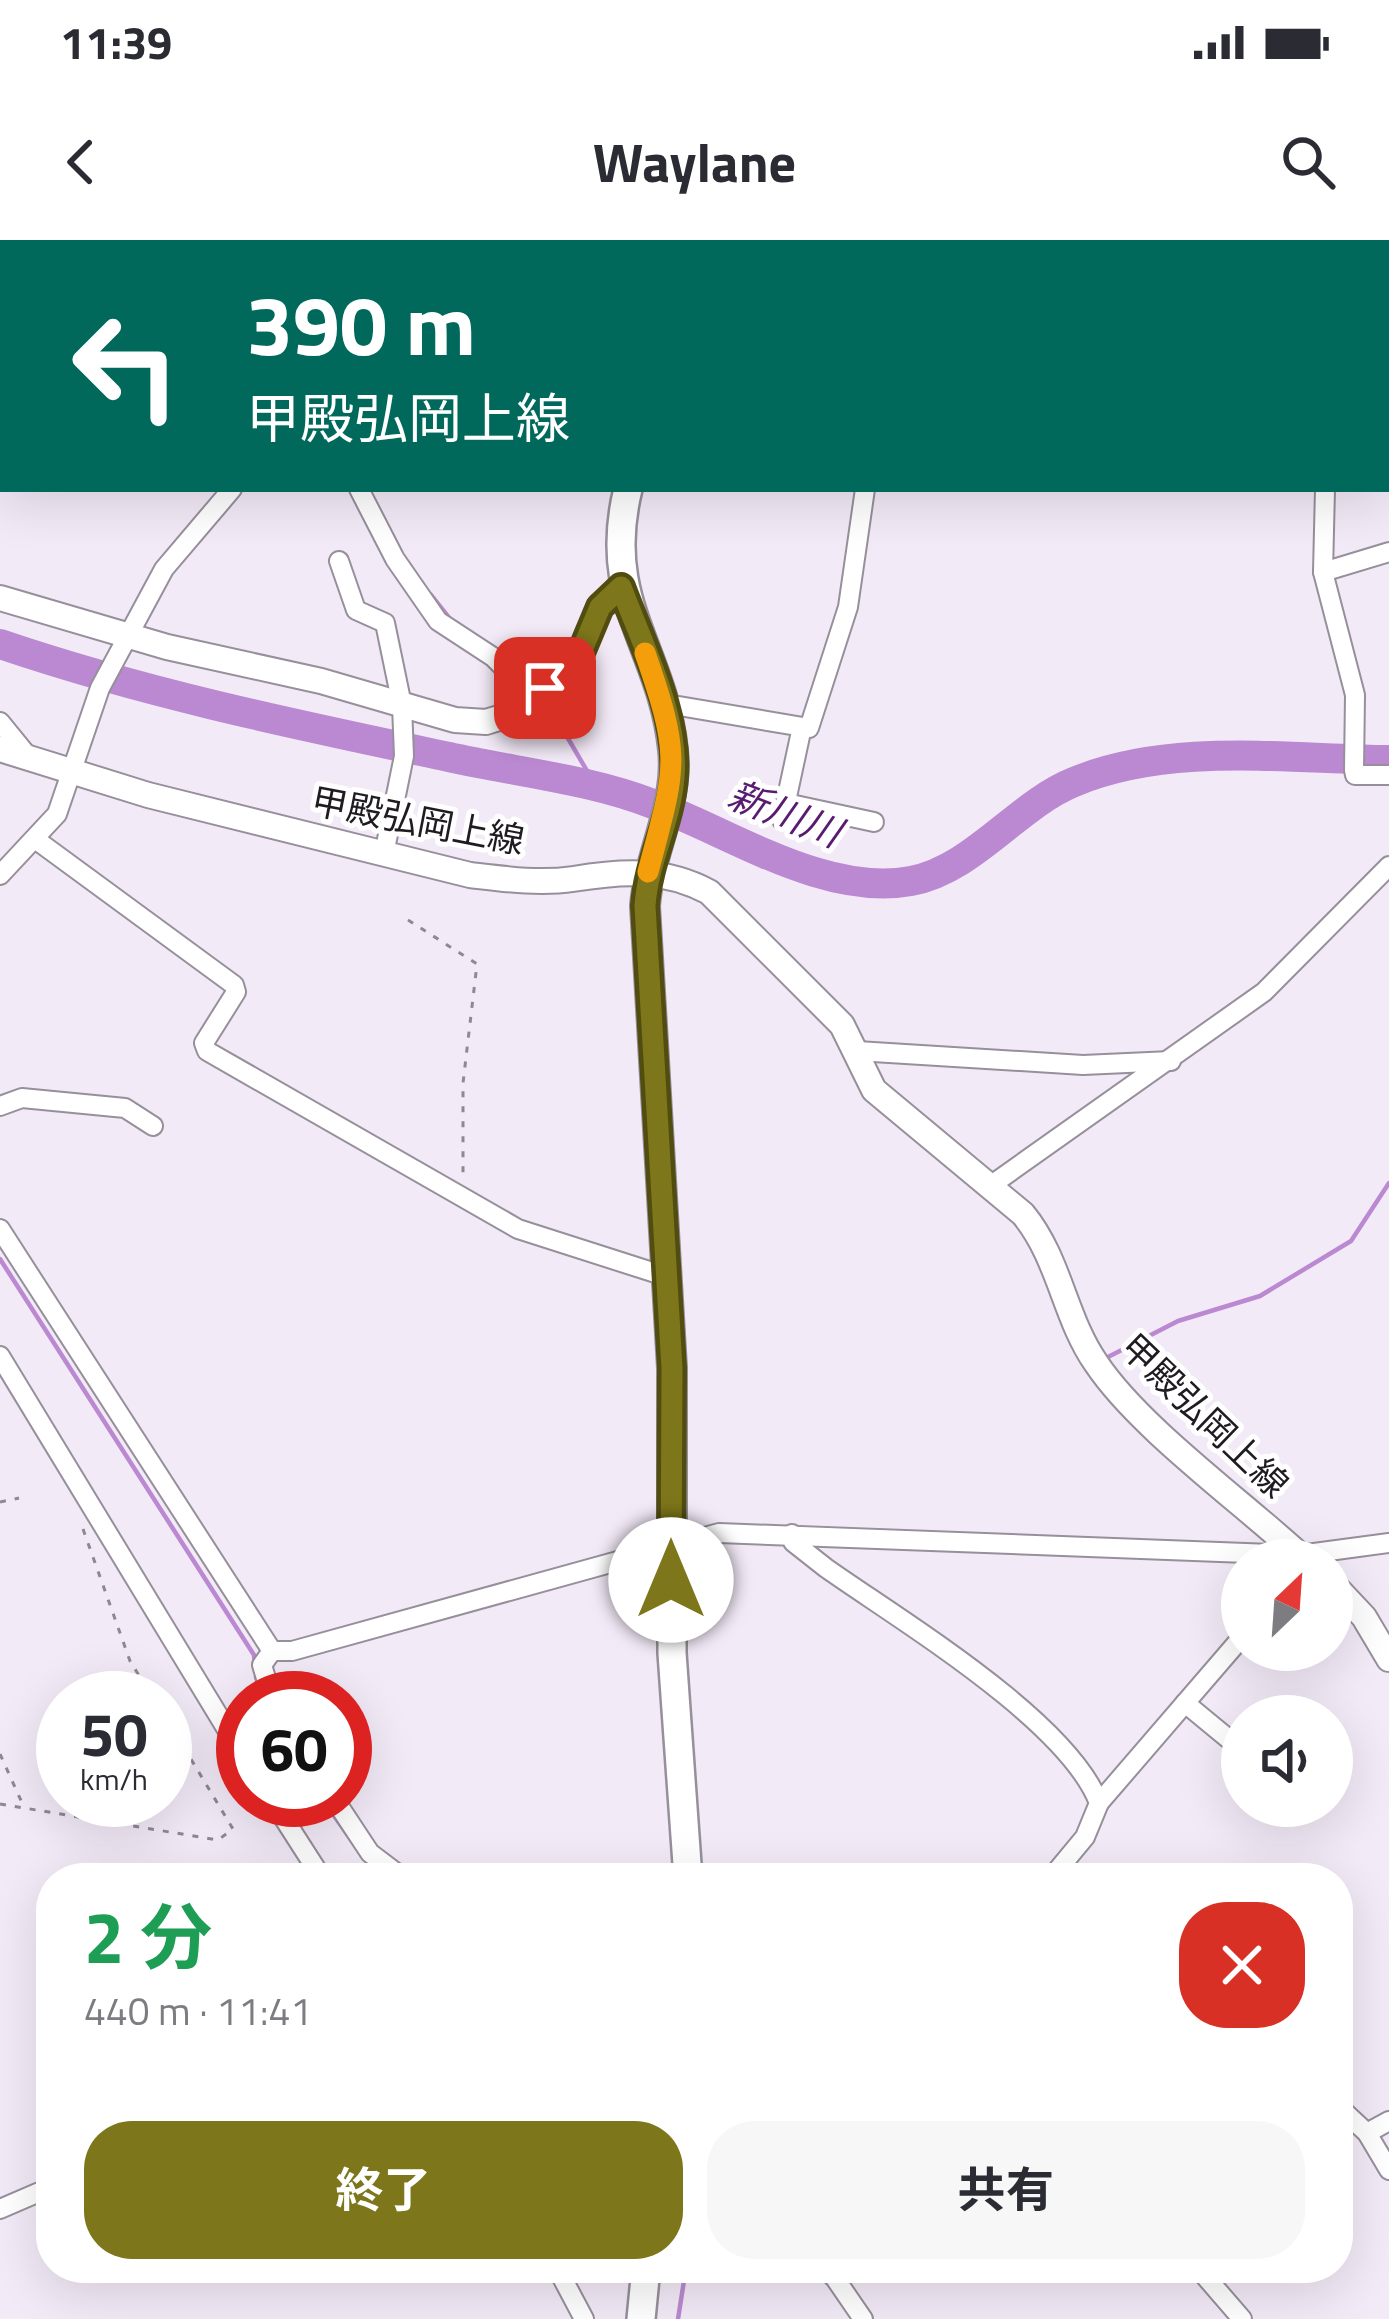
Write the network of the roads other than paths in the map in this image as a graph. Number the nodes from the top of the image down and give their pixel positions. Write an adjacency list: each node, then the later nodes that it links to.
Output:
1 (229, 492): 11 (street)
2 (361, 492): 12 (street)
3 (627, 492): 9 (main road)
4 (864, 492): 16 (street)
5 (1325, 492): 8 (street)
6 (1389, 552): 8 (street)
7 (339, 561): 13 (street)
8 (1323, 572): 20 (street)
9 (621, 587): 12 (main road); 14 (main road)
10 (0, 598): 11 (main road)
11 (129, 634): 13 (main road); 19 (street)
12 (539, 694): 13 (main road)
13 (401, 705): 23 (street)
14 (664, 710): 16 (street); 25 (main road)
15 (0, 722): 18 (street)
16 (802, 728): 21 (street)
17 (0, 749): 18 (main road, 甲殿弘岡上線)
18 (32, 761): 19 (main road, 甲殿弘岡上線)
19 (72, 774): 22 (street); 23 (main road, 甲殿弘岡上線)
20 (1389, 775)
21 (874, 822)
22 (35, 839): 26 (street); 33 (street)
23 (384, 854): 25 (main road, 甲殿弘岡上線)
24 (1389, 866): 28 (street)
25 (647, 873): 27 (main road, 甲殿弘岡上線); 33 (main road)
26 (0, 875)
27 (857, 1052): 28 (street); 31 (main road, 甲殿弘岡上線)
28 (1171, 1061): 31 (street)
29 (0, 1106): 30 (street)
30 (153, 1126)
31 (990, 1186): 36 (main road, 甲殿弘岡上線)
32 (0, 1229): 42 (street)
33 (668, 1277): 38 (main road)
34 (0, 1356): 47 (street)
35 (792, 1534): 38 (street); 40 (street); 49 (street)
36 (1282, 1539)
37 (1389, 1543): 39 (street)
38 (670, 1544): 42 (street); 54 (main road)
39 (1353, 1549)
40 (1221, 1553)
41 (1353, 1605): 43 (main road)
42 (272, 1651): 45 (street)
43 (1389, 1659)
44 (1221, 1661): 46 (street)
45 (264, 1671)
46 (1185, 1703): 48 (street); 49 (street)
47 (216, 1712)
48 (1221, 1733)
49 (1099, 1803): 55 (street)
50 (289, 1827): 52 (street)
51 (353, 1827): 53 (street)
52 (312, 1863)
53 (383, 1863)
54 (687, 1863)
55 (1063, 1863)
56 (1353, 2120): 58 (street)
57 (1389, 2121): 58 (street)
58 (1367, 2133): 59 (street)
59 (1389, 2170)
60 (36, 2193): 61 (street)
61 (0, 2209)
62 (565, 2283): 66 (street)
63 (645, 2283): 67 (main road)
64 (838, 2283): 68 (street)
65 (1211, 2283): 69 (street)
66 (584, 2319)
67 (641, 2319)
68 (863, 2319)
69 (1241, 2319)

